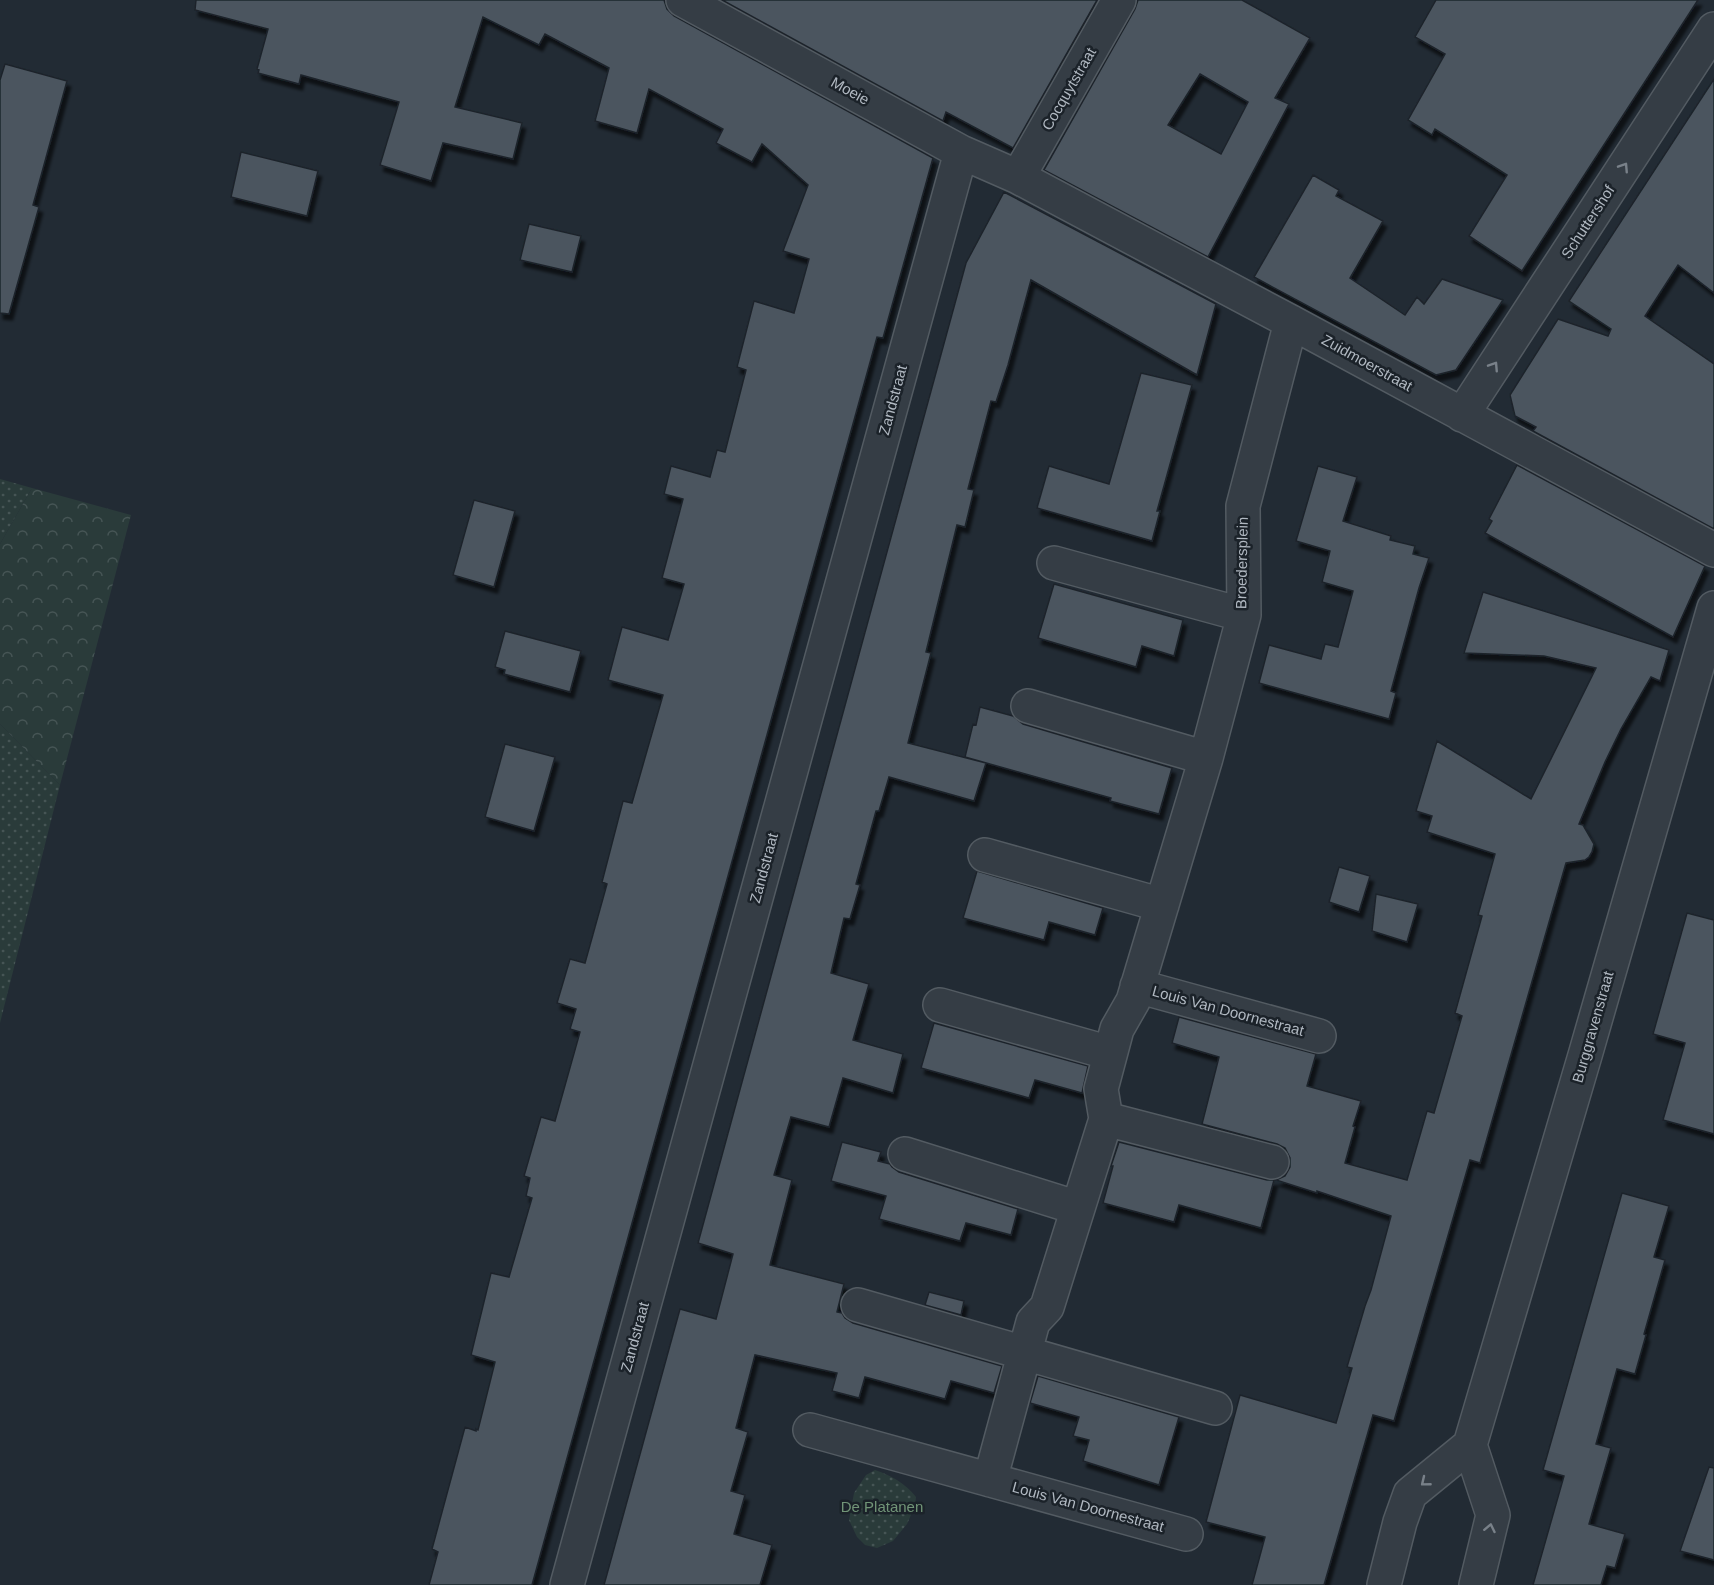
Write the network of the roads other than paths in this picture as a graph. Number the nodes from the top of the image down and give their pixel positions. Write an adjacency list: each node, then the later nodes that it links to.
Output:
1 (683, 0): 4 (street, Moeie)
2 (1119, 0): 5 (street, Cocquytstraat)
3 (1714, 28): 7 (street, Schuttershof, one-way to 3)
4 (961, 152): 5 (street, Moeie); 31 (street, Zandstraat)
5 (1018, 177): 6 (street, Zuidmoerstraat)
6 (1291, 322): 7 (street, Zuidmoerstraat); 11 (street, Broedersplein)
7 (1462, 415): 8 (street, Zuidmoerstraat)
8 (1714, 550)
9 (1054, 563): 11 (street, Broedersplein)
10 (1714, 608): 28 (street, Burggravenstraat)
11 (1244, 615): 13 (street, Louis Van Doornestraat)
12 (1028, 706): 13 (street)
13 (1206, 758): 15 (street, Louis Van Doornestraat)
14 (985, 855): 15 (street)
15 (1162, 905): 16 (street, Louis Van Doornestraat)
16 (1137, 986): 18 (street, Louis Van Doornestraat); 19 (street, Louis Van Doornestraat)
17 (940, 1005): 19 (street)
18 (1319, 1036)
19 (1110, 1053): 20 (street, Louis Van Doornestraat)
20 (1106, 1119): 22 (street); 23 (street, Louis Van Doornestraat)
21 (905, 1154): 23 (street)
22 (1272, 1162)
23 (1078, 1208): 25 (street, Louis Van Doornestraat)
24 (858, 1305): 25 (street)
25 (1025, 1353): 26 (street); 29 (street, Louis Van Doornestraat)
26 (1215, 1408)
27 (810, 1430): 29 (street, Louis Van Doornestraat)
28 (1470, 1445): 32 (street, one-way to 32); 33 (street, one-way to 28)
29 (990, 1480): 30 (street, Louis Van Doornestraat)
30 (1186, 1534)
31 (567, 1585)
32 (1384, 1585)
33 (1476, 1585)

